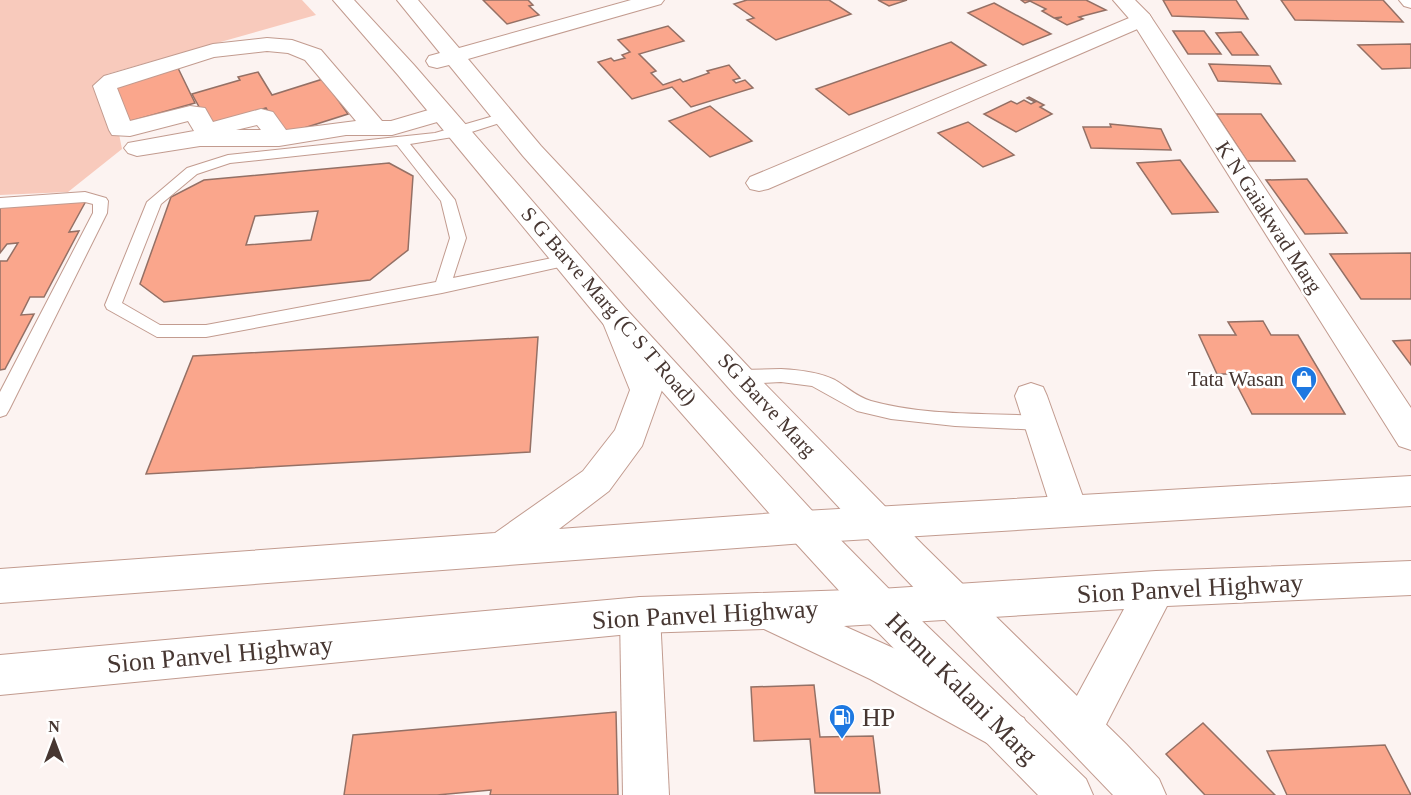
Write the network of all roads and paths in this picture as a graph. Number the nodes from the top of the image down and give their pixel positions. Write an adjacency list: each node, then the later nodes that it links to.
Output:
1 (343, 0): 7 (main road, S G Barve Marg (C S T Road))
2 (407, 0): 6 (main road, SG Barve Marg)
3 (654, 0): 4 (main road)
4 (627, 3): 6 (main road)
5 (1132, 10): 12 (main road); 20 (main road, K N Gaiakwad Marg)
6 (455, 56): 7 (main road); 8 (main road, SG Barve Marg)
7 (406, 70): 9 (main road, S G Barve Marg (C S T Road))
8 (504, 117): 9 (lane); 17 (main road, SG Barve Marg)
9 (451, 122): 10 (main road); 11 (lane); 14 (main road, S G Barve Marg (C S T Road))
10 (376, 129): 10 (main road)
11 (400, 141): 15 (lane); 15 (lane)
12 (759, 183)
13 (0, 202): 18 (lane)
14 (567, 260): 15 (lane); 16 (main road, S G Barve Marg (C S T Road))
15 (442, 287)
16 (616, 318): 24 (main road, S G Barve Marg (C S T Road)); 25 (main road)
17 (740, 376): 19 (lane); 23 (main road, SG Barve Marg)
18 (0, 410)
19 (1036, 410): 22 (main road)
20 (1411, 436)
21 (1411, 491): 22 (main road)
22 (1070, 511): 23 (main road)
23 (877, 524): 24 (main road); 29 (main road, SG Barve Marg)
24 (804, 527): 25 (main road); 30 (main road, S G Barve Marg (C S T Road))
25 (500, 551): 27 (main road)
26 (1411, 578): 28 (main road, Sion Panvel Highway)
27 (0, 586)
28 (1156, 589): 29 (main road, Sion Panvel Highway); 34 (main road)
29 (952, 601): 30 (main road, Sion Panvel Highway); 34 (main road, SG Barve Marg)
30 (880, 607): 31 (main road, Sion Panvel Highway); 35 (main road, Hemu Kalani Marg)
31 (765, 610): 32 (main road, Sion Panvel Highway); 35 (main road)
32 (640, 615): 33 (main road, Sion Panvel Highway); 36 (main road)
33 (0, 675)
34 (1082, 728): 38 (main road, SG Barve Marg)
35 (1009, 734): 37 (main road, Hemu Kalani Marg)
36 (646, 795)
37 (1070, 795)
38 (1143, 795)

